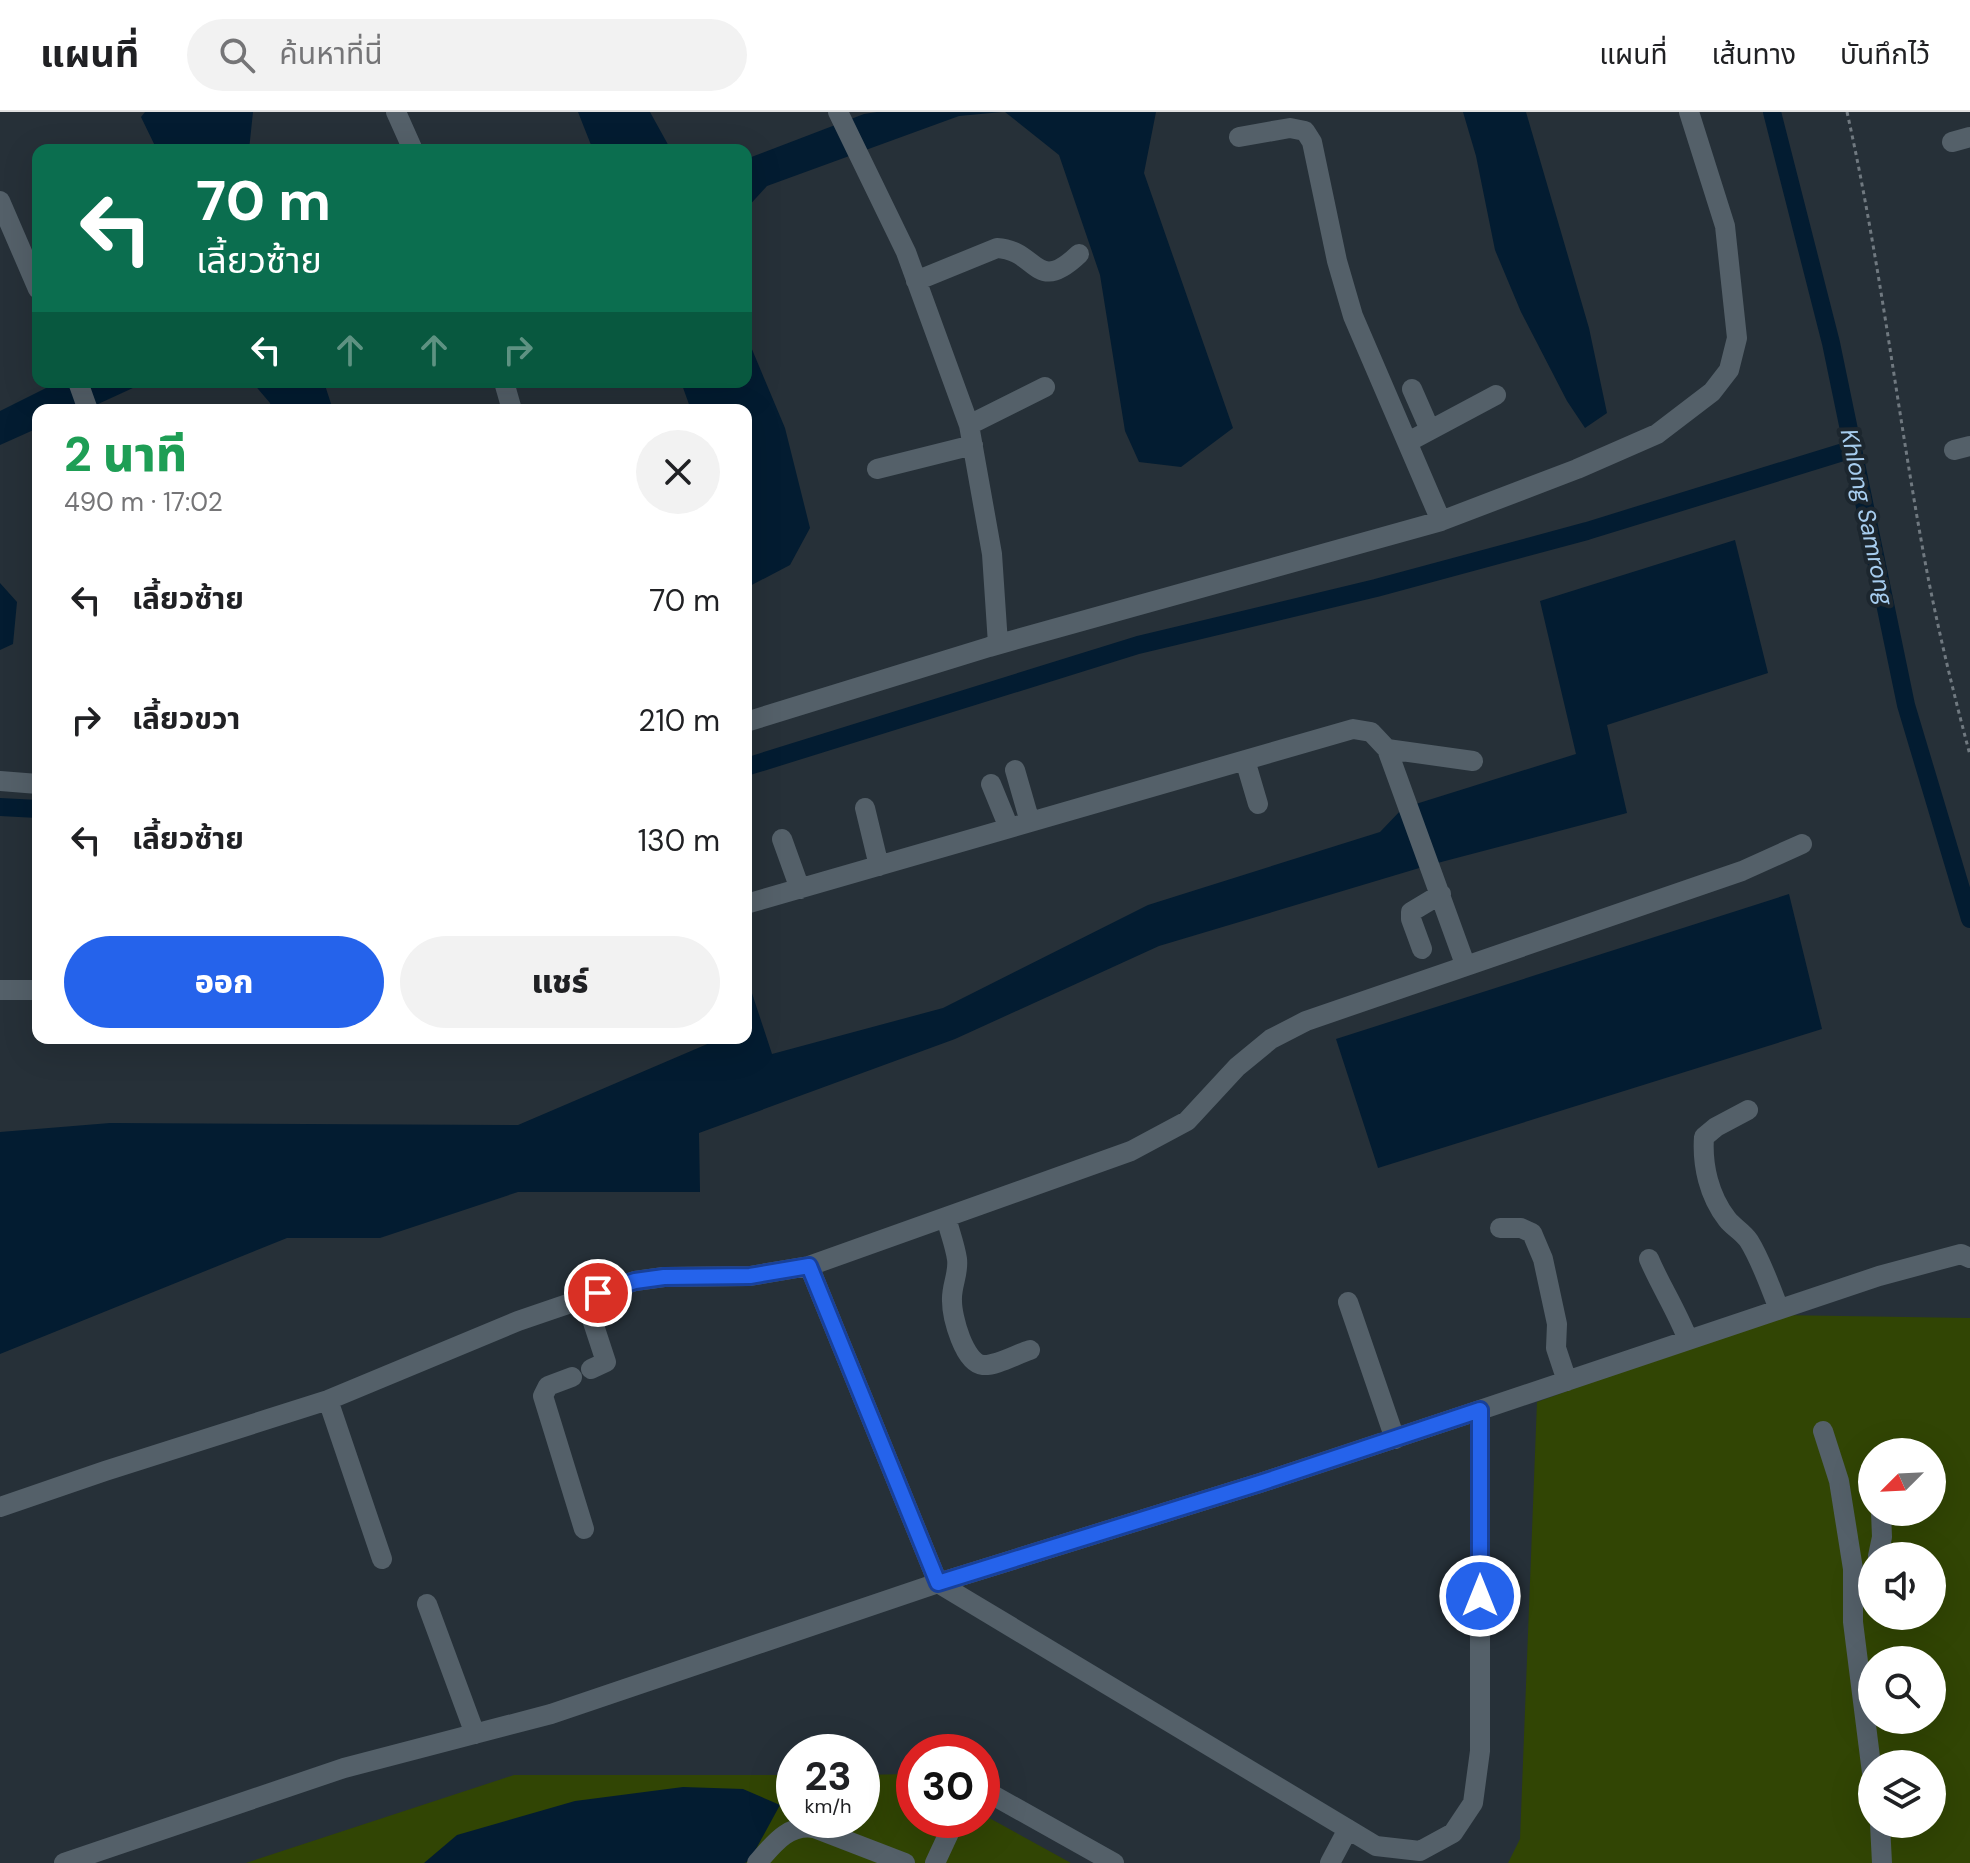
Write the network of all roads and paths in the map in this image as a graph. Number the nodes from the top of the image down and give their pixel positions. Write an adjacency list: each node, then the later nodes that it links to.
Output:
1 (396, 112): 6 (street)
2 (1689, 112): 18 (street)
3 (1847, 112): 22 (path)
4 (839, 115): 10 (street)
5 (1239, 137): 16 (street)
6 (410, 144)
7 (0, 201): 9 (street)
8 (1079, 254): 10 (street)
9 (32, 269)
10 (916, 281): 15 (street)
11 (1045, 387): 15 (street)
12 (1412, 389): 14 (street)
13 (1496, 395): 14 (street)
14 (1430, 430): 16 (street)
15 (971, 435): 17 (street); 19 (street)
16 (1408, 442): 18 (street)
17 (877, 469)
18 (1441, 521): 19 (street)
19 (998, 644): 20 (street)
20 (752, 720)
21 (1387, 749): 23 (street); 24 (street); 37 (street)
22 (1970, 755)
23 (1245, 760): 29 (street); 31 (street)
24 (1473, 761)
25 (1015, 770): 31 (street)
26 (0, 781): 27 (street)
27 (32, 784)
28 (991, 784): 32 (street)
29 (1258, 804)
30 (865, 808): 35 (street)
31 (1030, 822): 32 (street)
32 (1009, 828): 35 (street)
33 (782, 839): 36 (street)
34 (1802, 844): 40 (street)
35 (879, 866): 36 (street)
36 (800, 889): 38 (street)
37 (1441, 894): 39 (street); 40 (street)
38 (752, 902)
39 (1422, 949)
40 (1465, 964): 44 (street)
41 (0, 990): 42 (street)
42 (32, 990)
43 (1748, 1110): 51 (street)
44 (946, 1217): 48 (street); 53 (street)
45 (1500, 1228): 54 (street)
46 (1970, 1258): 51 (street)
47 (1649, 1259): 52 (street)
48 (809, 1266): 49 (street); 64 (street)
49 (585, 1298): 55 (street); 60 (street)
50 (1348, 1302): 58 (street)
51 (1779, 1309): 52 (street)
52 (1688, 1340): 54 (street)
53 (1030, 1350)
54 (1567, 1381): 56 (street)
55 (328, 1400): 59 (street); 61 (street)
56 (1480, 1410): 58 (street); 72 (street)
57 (1823, 1431): 63 (street)
58 (1395, 1439): 64 (street)
59 (0, 1507)
60 (584, 1529)
61 (382, 1559)
62 (1858, 1577): 63 (street)
63 (1853, 1580): 67 (street)
64 (938, 1583): 66 (street); 69 (street)
65 (427, 1604): 66 (street)
66 (475, 1734): 73 (street)
67 (1869, 1750)
68 (1000, 1799): 77 (street)
69 (1348, 1829): 72 (street); 78 (street)
70 (947, 1838): 76 (street)
71 (1881, 1838): 79 (street)
72 (1390, 1855)
73 (64, 1863)
74 (757, 1863): 75 (street)
75 (905, 1863)
76 (935, 1863)
77 (1114, 1863)
78 (1330, 1863)
79 (1882, 1863)

